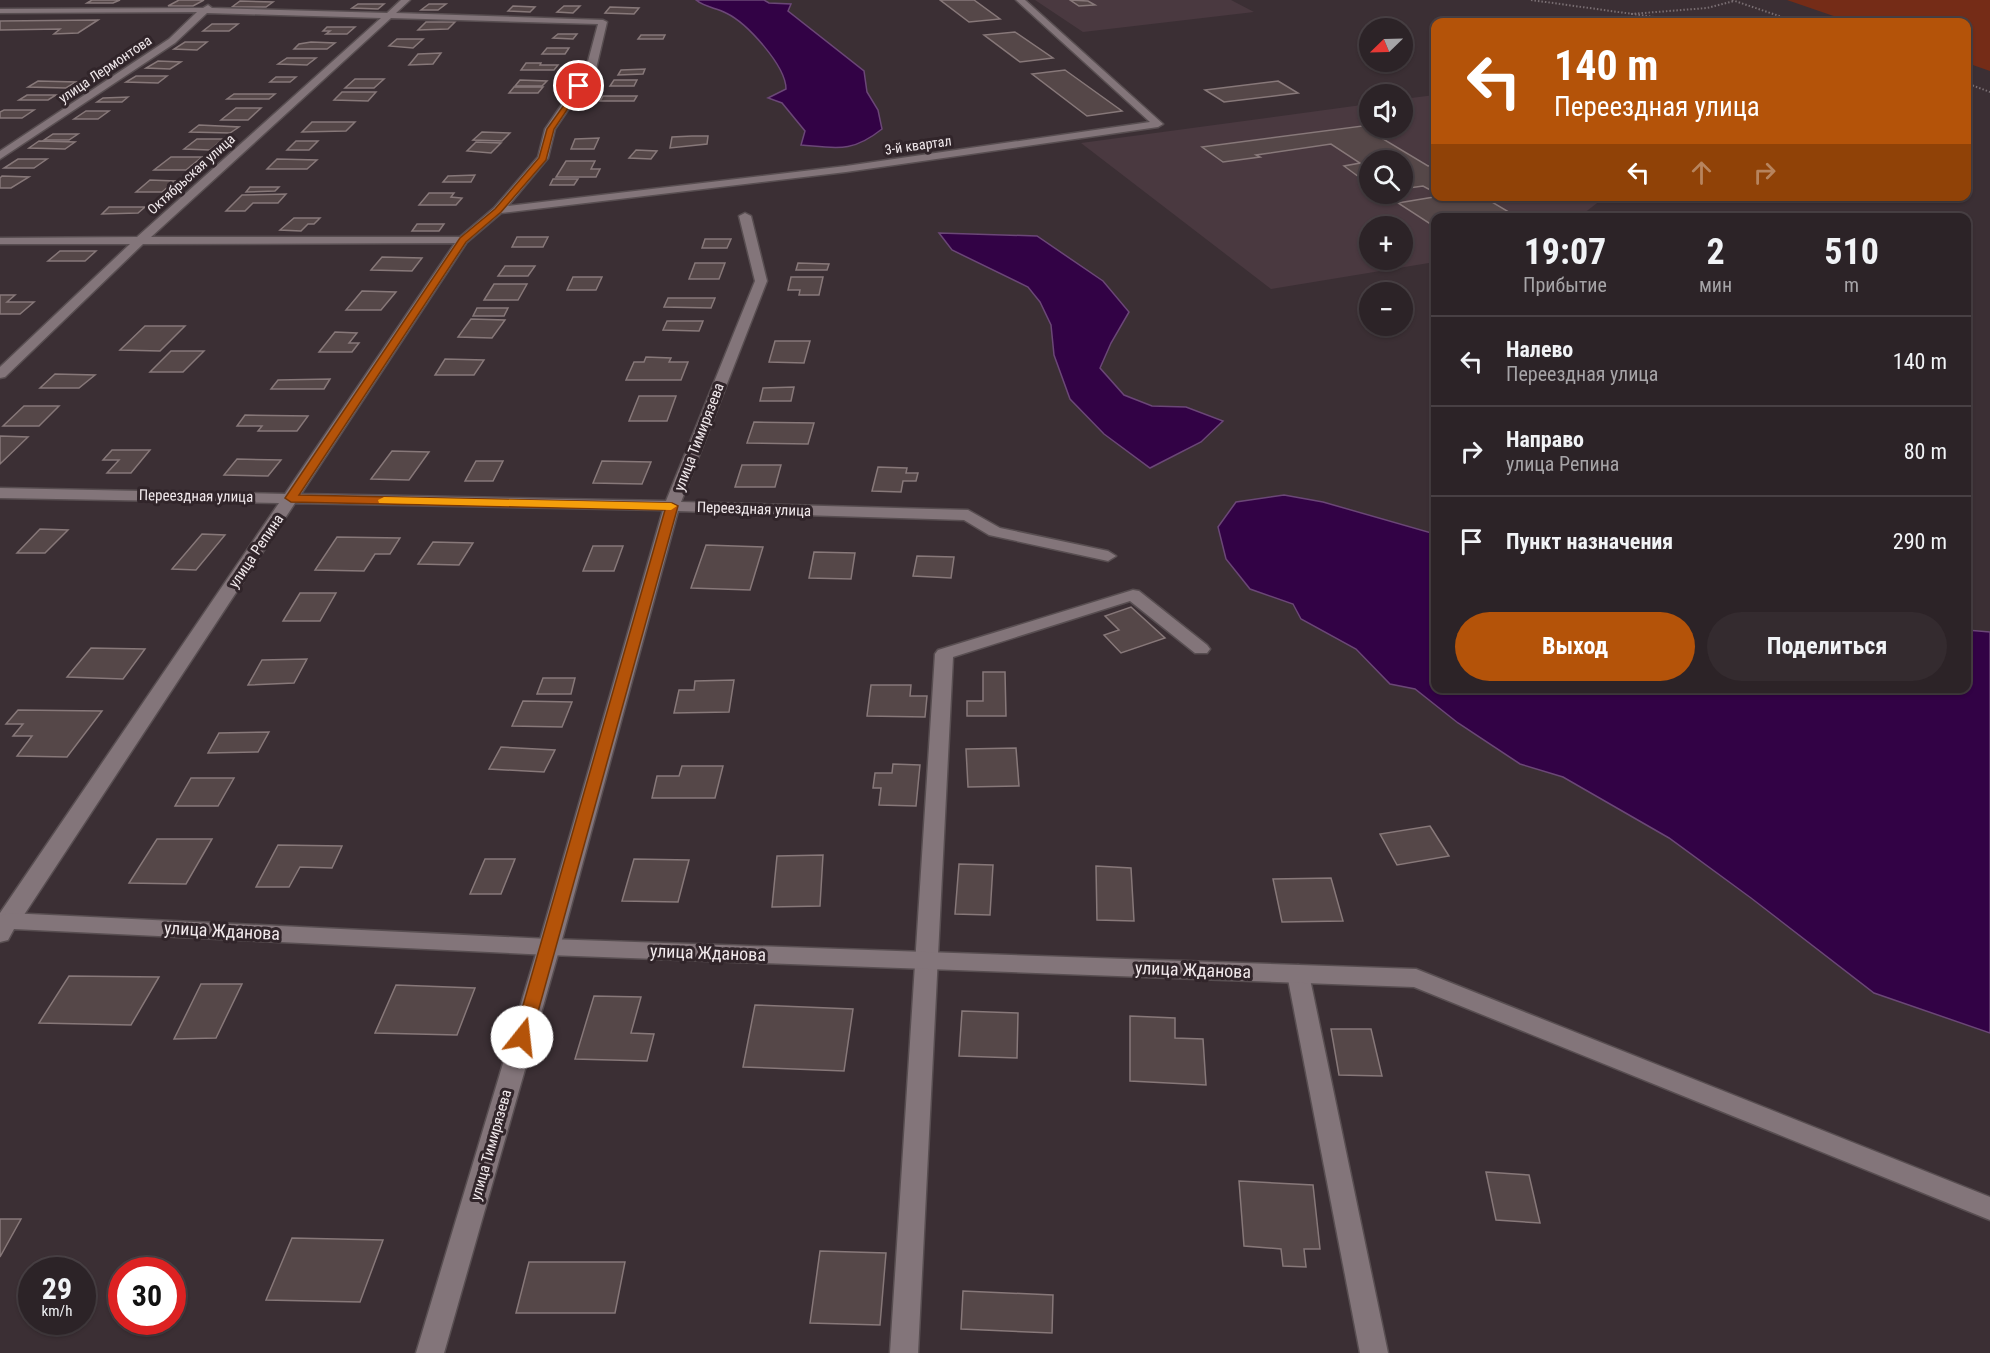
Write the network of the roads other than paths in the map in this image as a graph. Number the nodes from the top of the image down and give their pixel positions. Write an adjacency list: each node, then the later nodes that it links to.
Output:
1 (221, 0): 4 (street, улица Лермонтова)
2 (406, 0): 6 (street, Октябрьская улица)
3 (1020, 0): 8 (street, 3-й квартал)
4 (204, 10): 5 (street); 6 (street); 7 (street, улица Лермонтова)
5 (0, 11)
6 (386, 16): 8 (street, улица Репина); 12 (street, Октябрьская улица)
7 (0, 156)
8 (498, 210): 10 (street, улица Репина)
9 (745, 216): 16 (street, улица Тимирязева)
10 (463, 240): 12 (street); 15 (street, улица Репина)
11 (0, 241): 12 (street)
12 (140, 241): 13 (street, Октябрьская улица)
13 (0, 374)
14 (0, 493): 15 (street, Переездная улица)
15 (291, 498): 16 (street, Переездная улица); 19 (street, улица Репина)
16 (672, 506): 17 (street, Переездная улица); 20 (street, улица Тимирязева)
17 (1107, 556)
18 (1201, 649): 21 (street)
19 (3, 925): 20 (street, улица Жданова)
20 (549, 947): 21 (street, улица Жданова); 24 (street, улица Тимирязева)
21 (928, 960): 22 (street, улица Жданова); 25 (street)
22 (1298, 974): 23 (street, улица Жданова); 26 (street)
23 (1990, 1209)
24 (430, 1353)
25 (903, 1353)
26 (1374, 1353)

